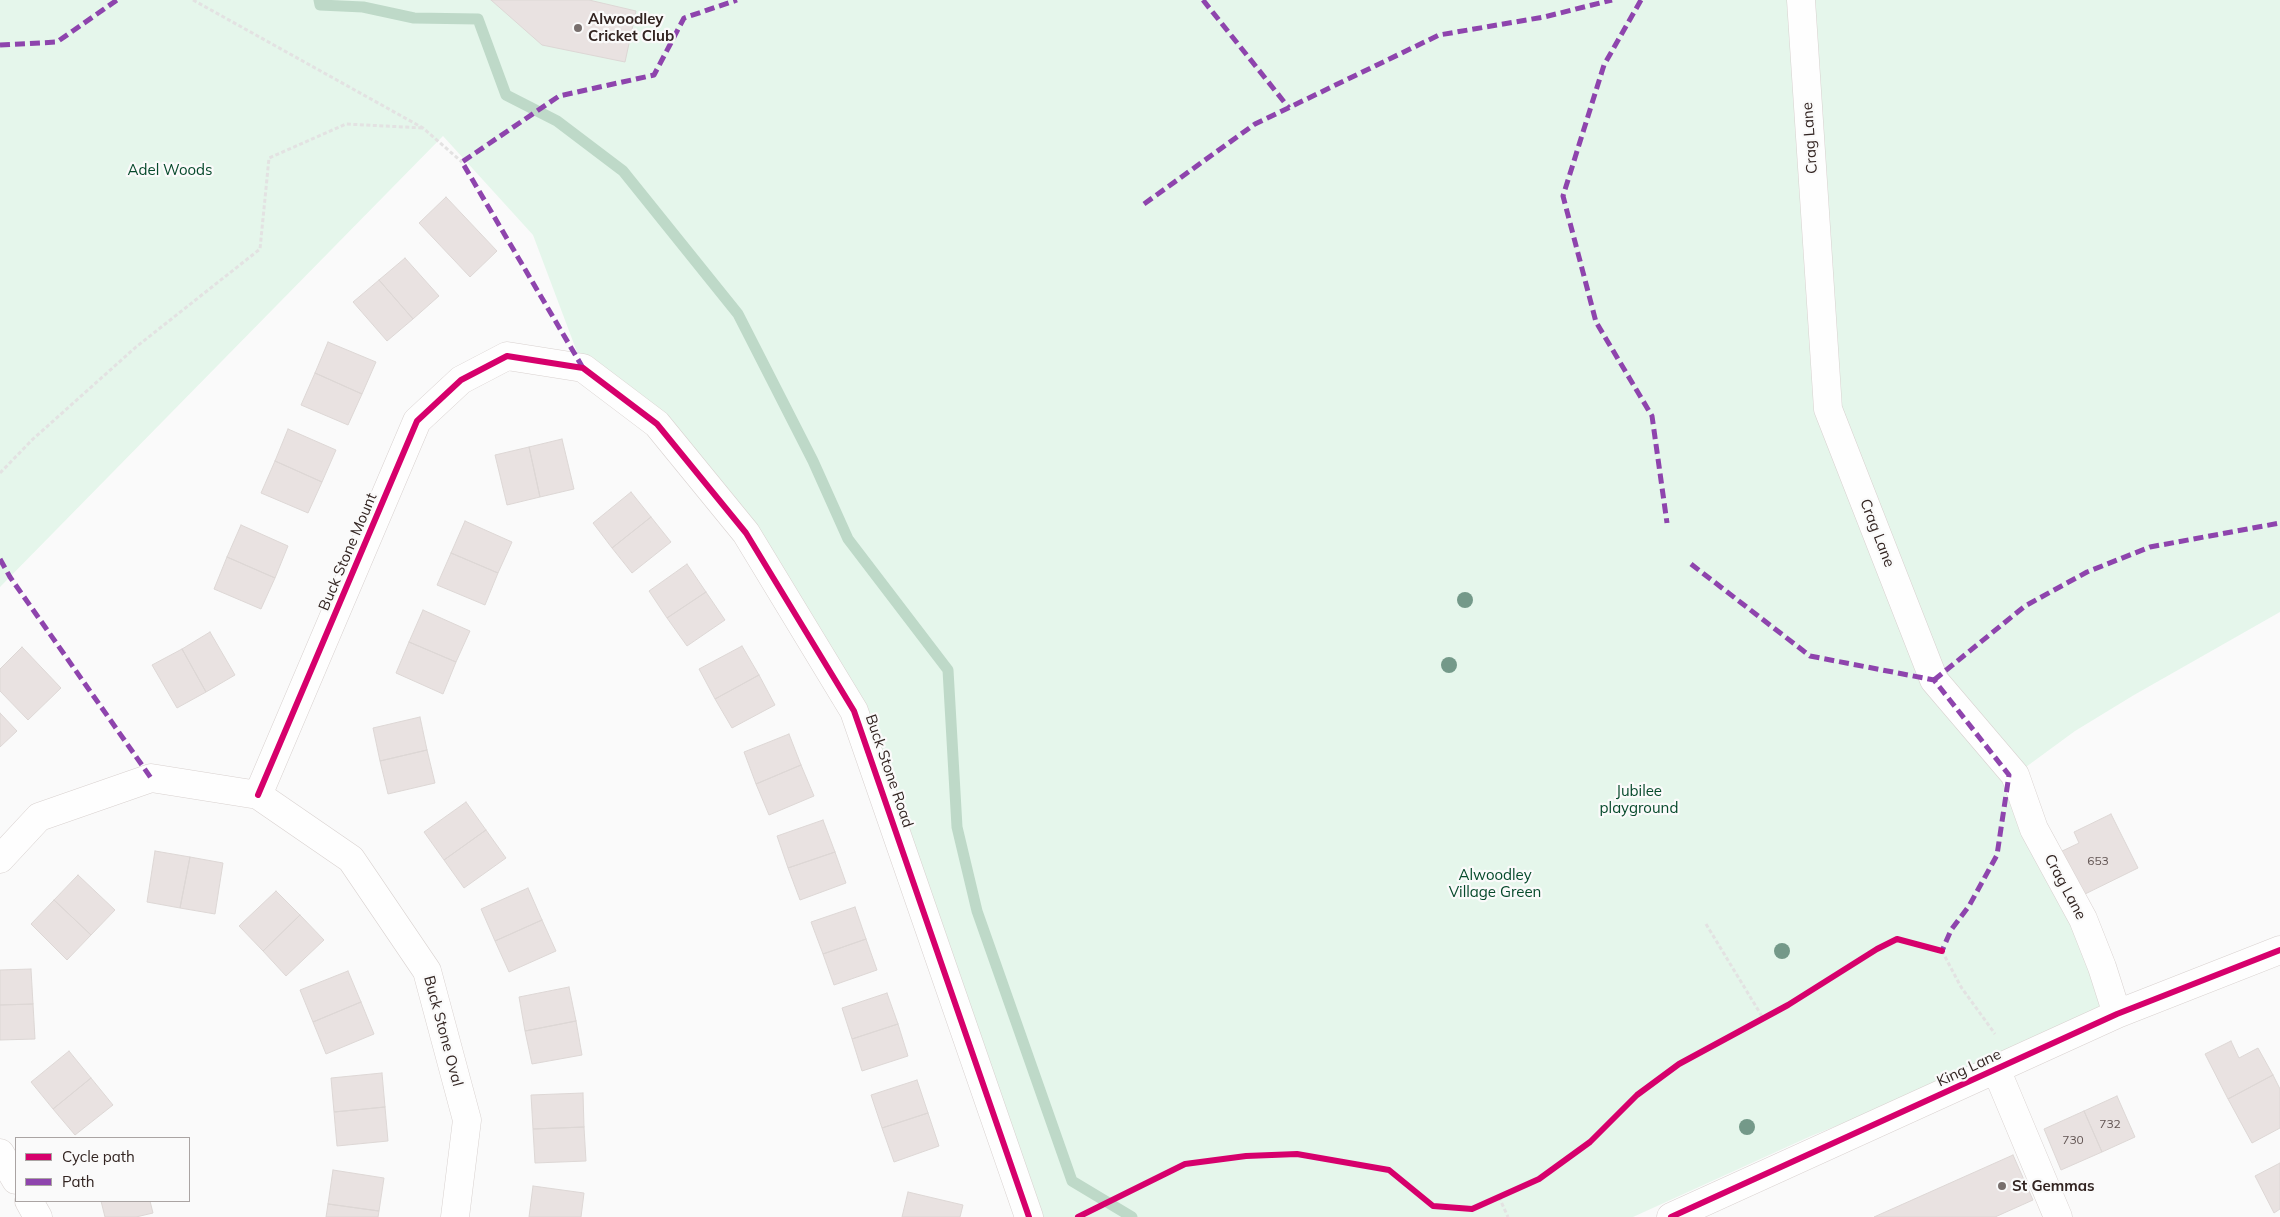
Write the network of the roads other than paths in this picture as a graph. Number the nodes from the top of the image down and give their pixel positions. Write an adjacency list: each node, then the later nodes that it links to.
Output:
1 (1800, 0): 7 (street, Crag Lane)
2 (507, 356): 3 (street, Buck Stone Mount); 14 (street, Buck Stone Road)
3 (258, 795): 4 (street); 13 (street, Buck Stone Oval)
4 (0, 858)
5 (2068, 941): 7 (street)
6 (2280, 950): 7 (street, King Lane)
7 (2117, 1014): 8 (street, King Lane)
8 (1996, 1070): 15 (street, King Lane); 16 (street)
9 (0, 1152): 10 (street)
10 (15, 1178)
11 (30, 1202): 12 (street)
12 (38, 1217)
13 (456, 1217)
14 (1029, 1217)
15 (1671, 1217)
16 (2058, 1217)

